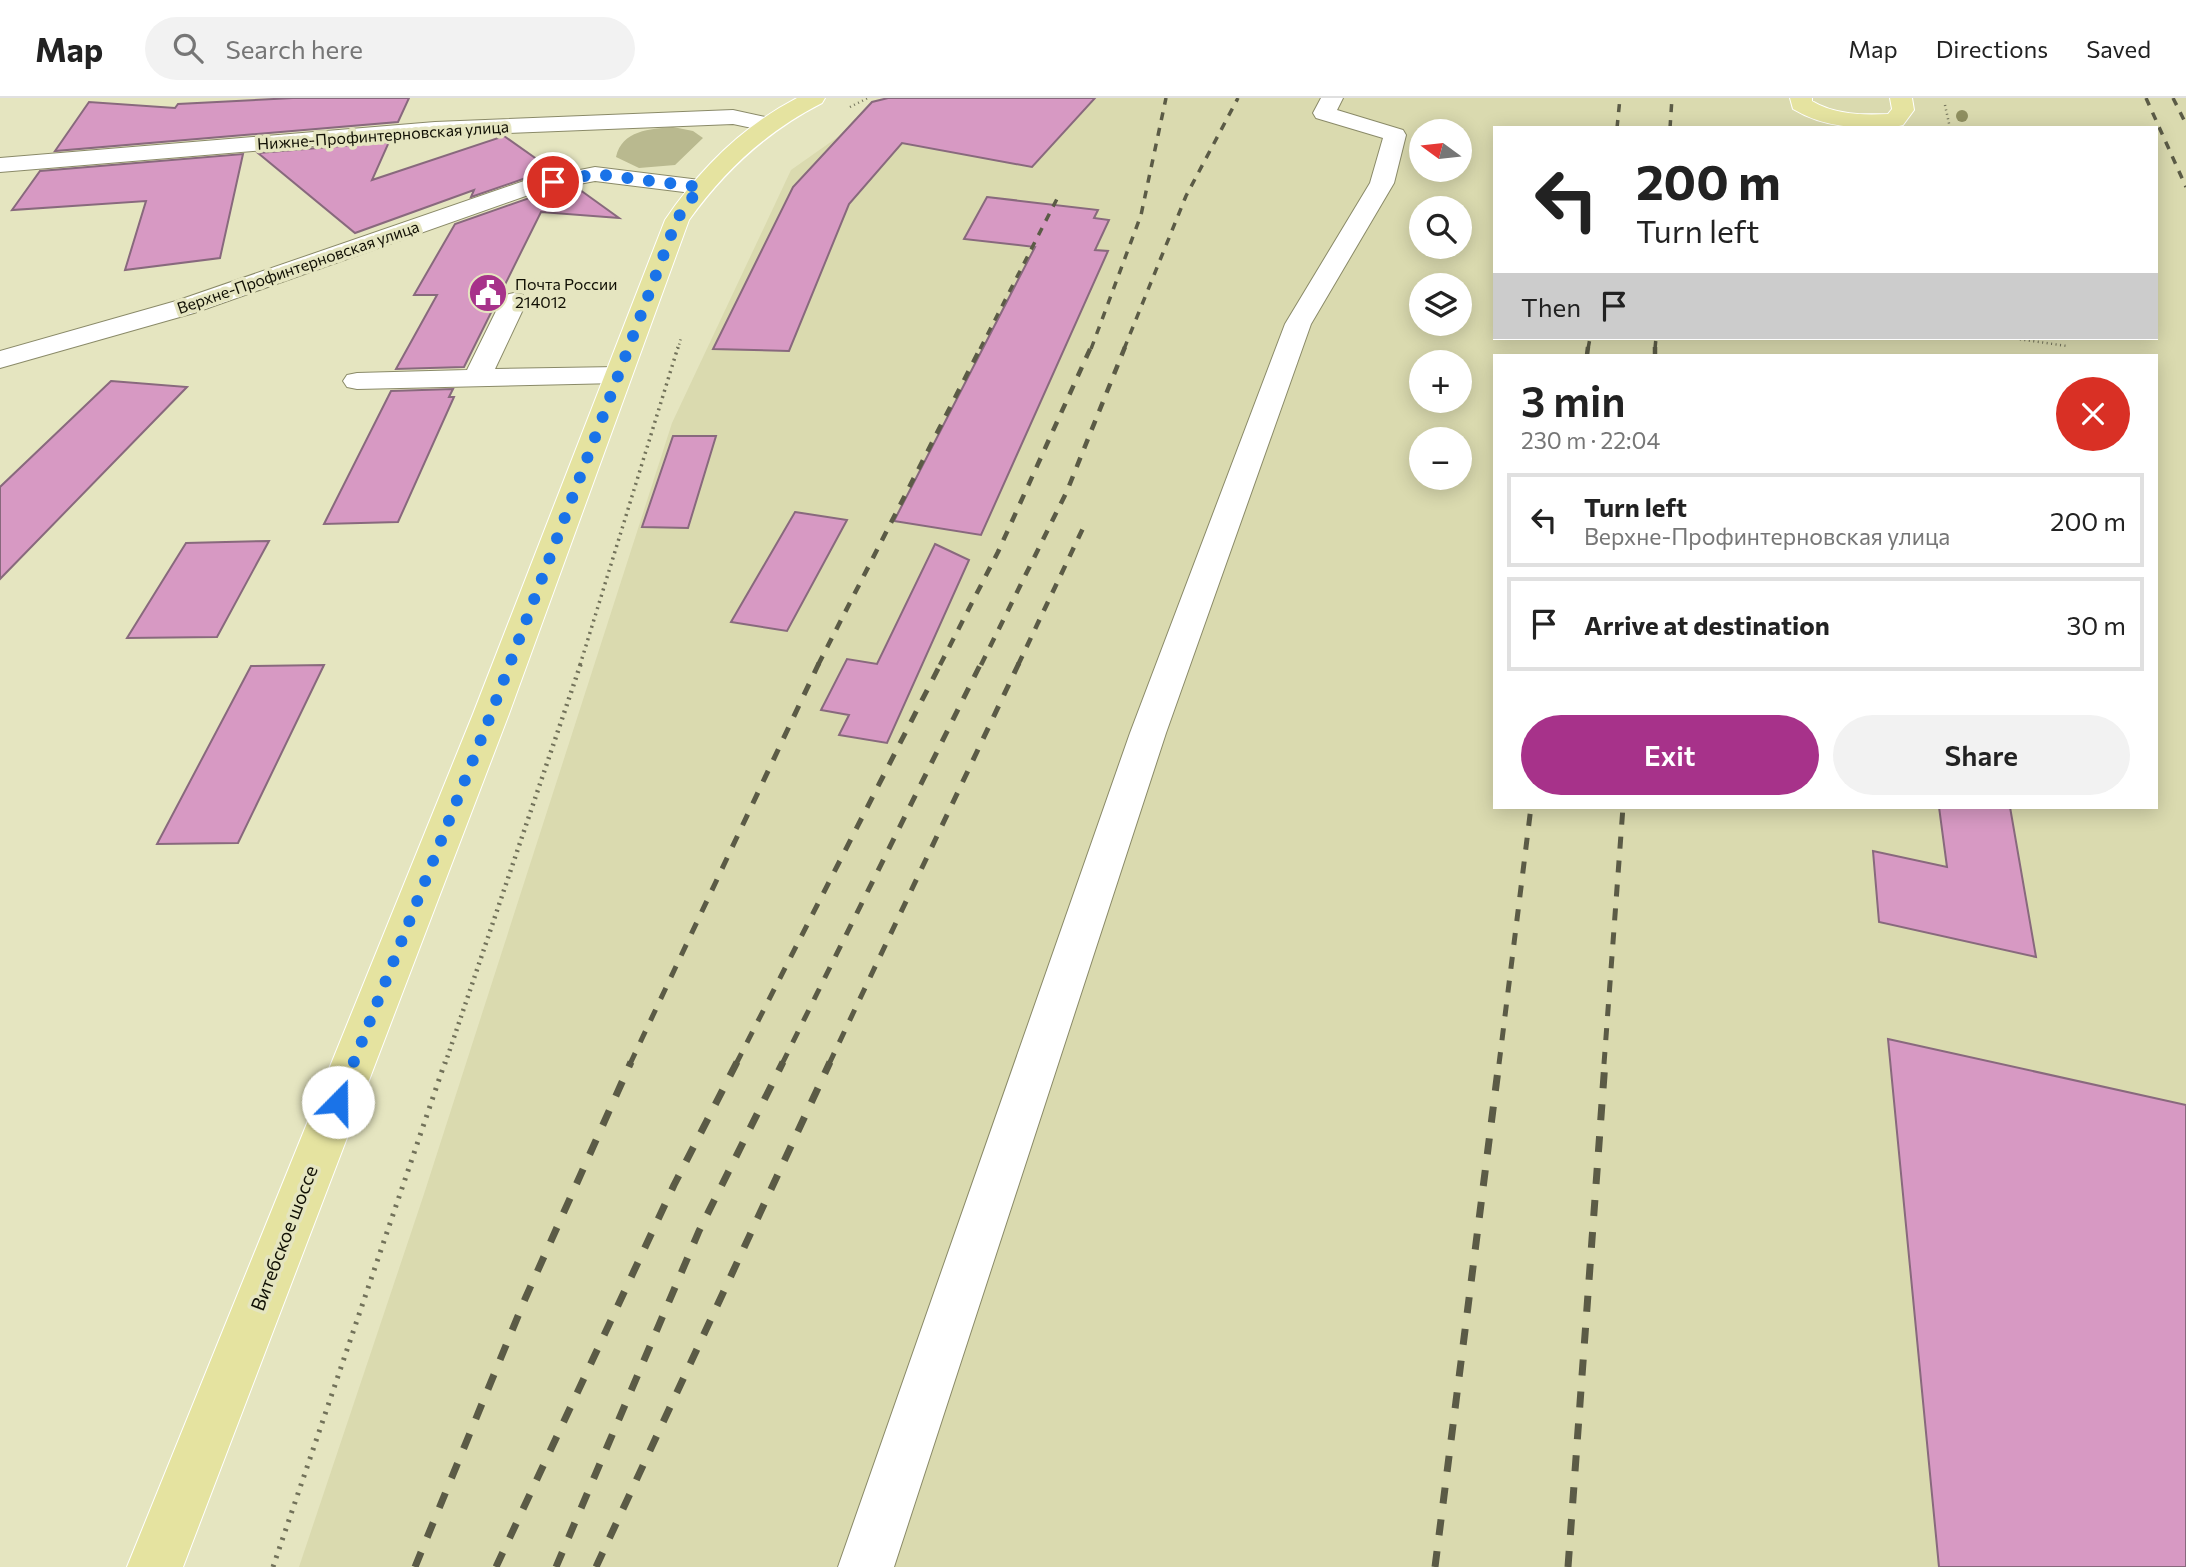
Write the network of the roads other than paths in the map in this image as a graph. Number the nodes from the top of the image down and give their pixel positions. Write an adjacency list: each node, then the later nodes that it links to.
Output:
1 (814, 98): 7 (main road, Витебское шоссе)
2 (1332, 98): 18 (street)
3 (1801, 98): 4 (main road)
4 (1901, 98)
5 (443, 107): 8 (street)
6 (610, 120): 7 (street, Нижне-Профинтерновская улица); 8 (street, Нижне-Профинтерновская улица); 9 (street)
7 (766, 124): 11 (main road, Витебское шоссе)
8 (435, 129): 10 (street, Нижне-Профинтерновская улица)
9 (594, 158): 11 (street, Верхне-Профинтерновская улица); 13 (street, Верхне-Профинтерновская улица)
10 (0, 165)
11 (700, 187): 14 (main road, Витебское шоссе)
12 (514, 301): 15 (street)
13 (0, 360)
14 (618, 375): 15 (street); 17 (main road, Витебское шоссе)
15 (478, 378): 16 (street)
16 (357, 381)
17 (155, 1567)
18 (866, 1567)

